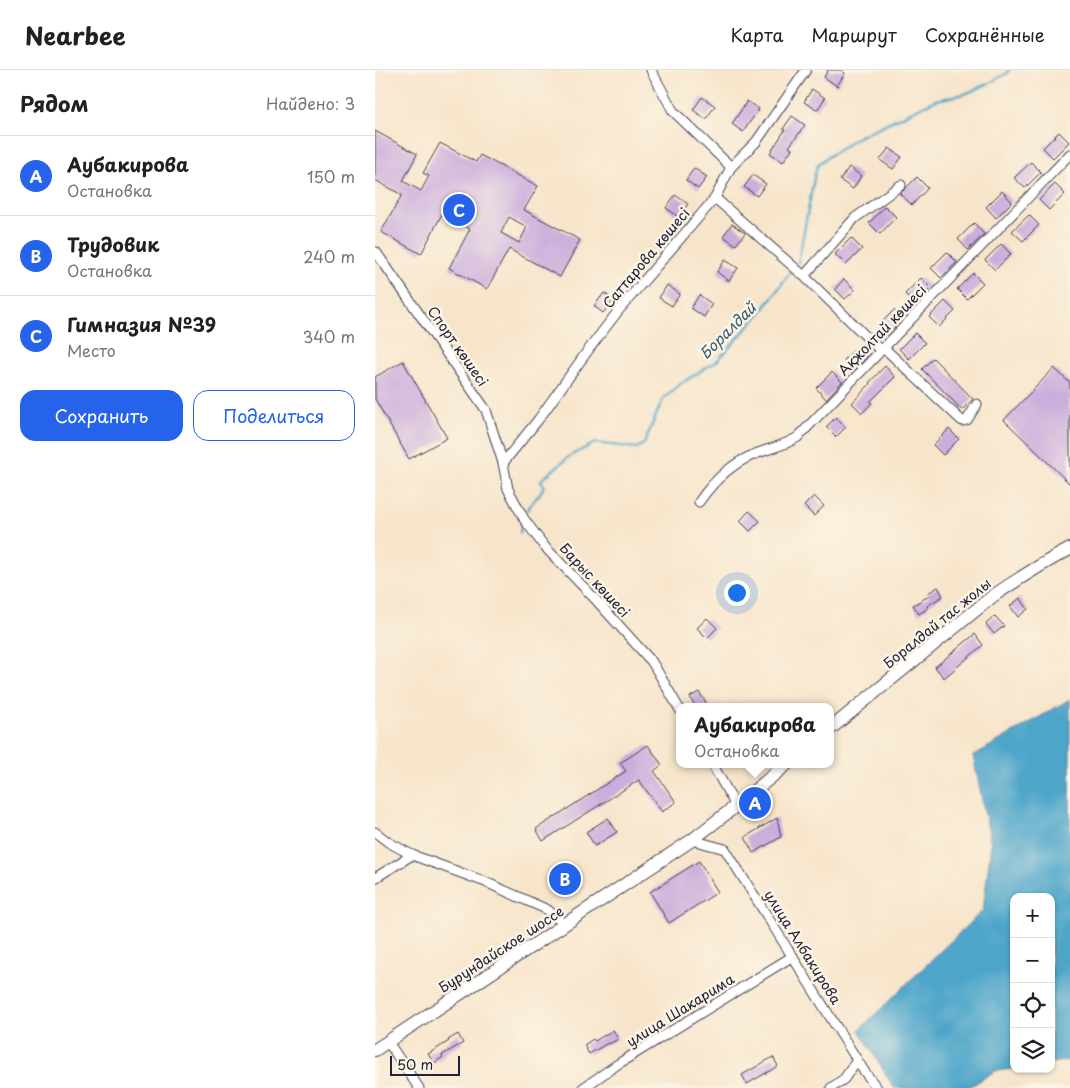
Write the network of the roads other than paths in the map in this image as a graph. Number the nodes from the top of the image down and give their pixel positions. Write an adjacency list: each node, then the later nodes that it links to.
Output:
1 (651, 70): 4 (street)
2 (805, 70): 4 (street, Саттарова көшесі)
3 (1070, 154): 9 (street, Ақжолтай көшесі)
4 (731, 167): 6 (street, Саттарова көшесі)
5 (901, 185): 8 (street)
6 (715, 198): 8 (street); 11 (street, Саттарова көшесі)
7 (376, 252): 11 (street, Спорт көшесі)
8 (804, 276): 9 (street)
9 (882, 349): 10 (street); 12 (street, Ақжолтай көшесі)
10 (977, 404)
11 (503, 463): 14 (street, Барыс көшесі)
12 (699, 502)
13 (1070, 549): 15 (main road, Боралдай тас жолы)
14 (676, 703)
15 (834, 726)
16 (714, 768): 18 (street)
17 (782, 768): 18 (main road)
18 (736, 806): 20 (main road)
19 (375, 832): 21 (street)
20 (692, 840): 23 (main road, Бурундайское шоссе); 24 (street, улица Албакирова)
21 (412, 855): 22 (street); 23 (street)
22 (375, 878)
23 (565, 925): 25 (main road, Бурундайское шоссе)
24 (793, 956): 27 (street, улица Албакирова); 29 (street, улица Шакарима)
25 (387, 1042): 26 (main road, Бурундайское шоссе); 28 (street)
26 (375, 1050)
27 (857, 1060): 30 (street); 31 (street, улица Албакирова)
28 (419, 1088)
29 (583, 1088)
30 (831, 1088)
31 (877, 1088)

